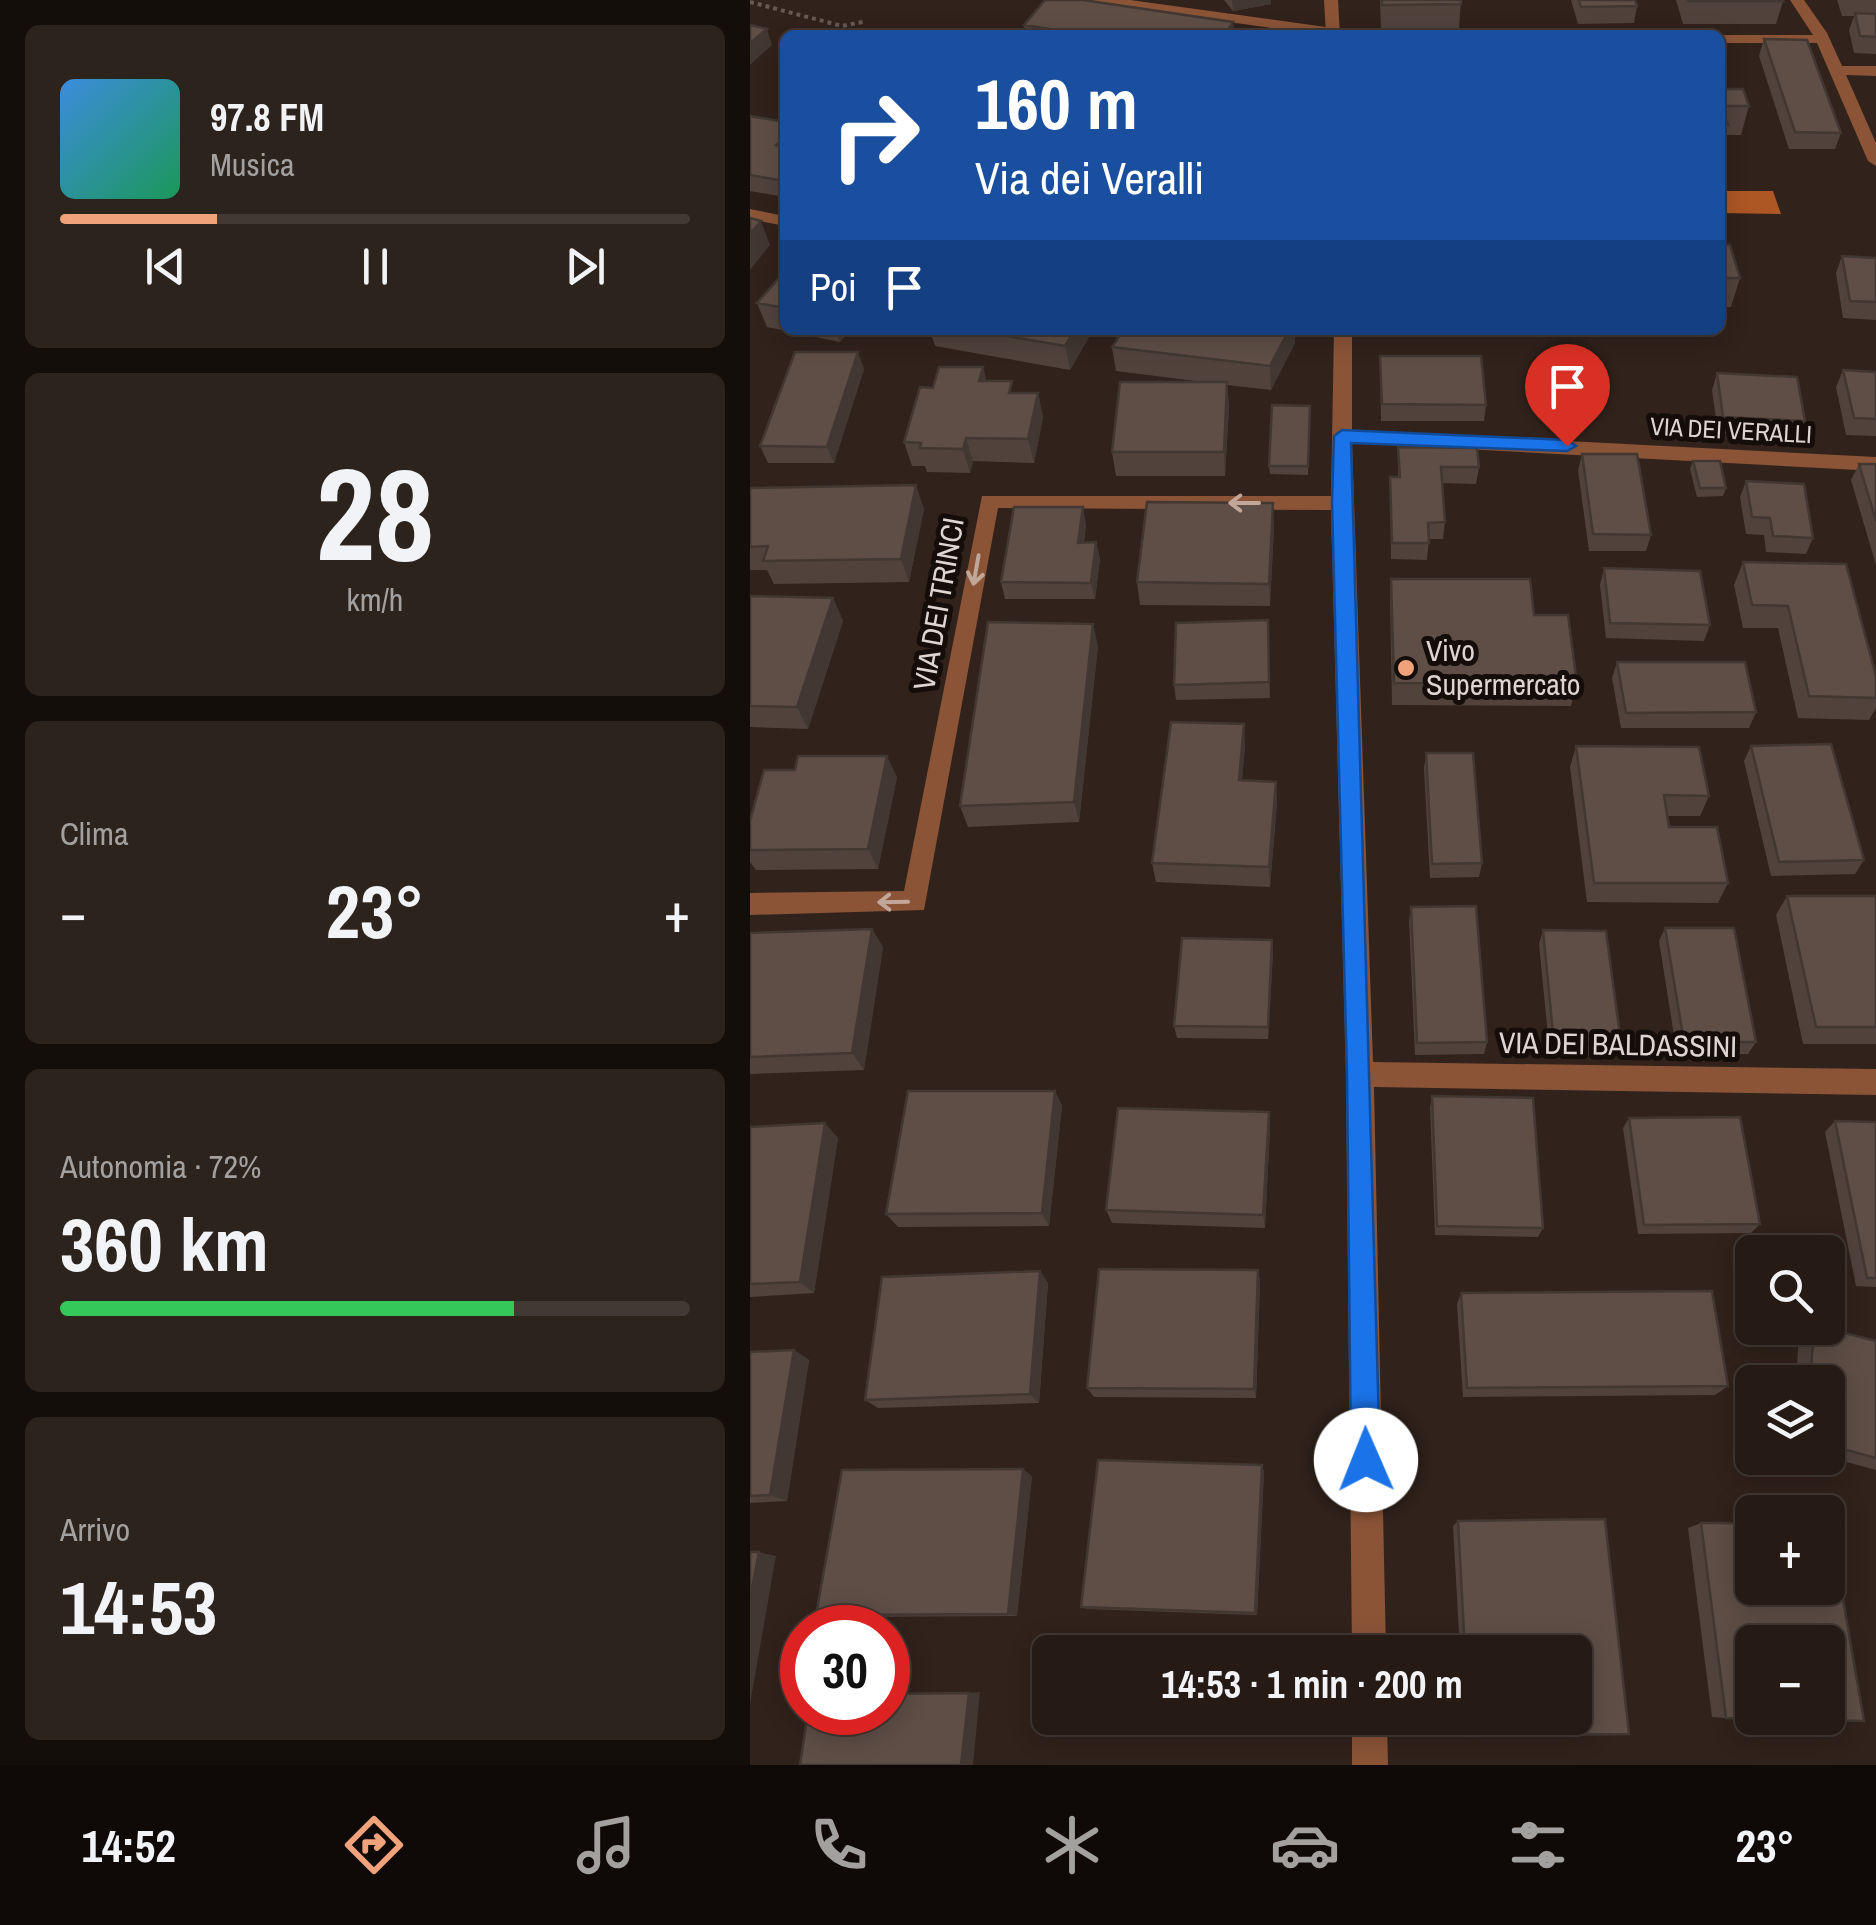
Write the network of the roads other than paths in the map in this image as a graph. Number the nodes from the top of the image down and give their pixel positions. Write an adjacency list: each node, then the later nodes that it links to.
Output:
1 (1099, 0): 4 (street)
2 (1331, 0): 5 (street)
3 (1797, 0): 7 (street)
4 (1312, 30)
5 (1333, 30)
6 (1725, 39): 7 (street)
7 (1822, 39): 8 (street)
8 (1834, 70): 9 (street); 10 (street)
9 (1876, 71)
10 (1876, 162)
11 (750, 214): 12 (street)
12 (780, 220)
13 (1341, 335): 14 (street)
14 (1342, 436): 15 (street, VIA DEI VERALLI); 16 (street)
15 (1876, 464)
16 (1341, 503): 17 (street, VIA DEI TRINCI, one-way to 17); 18 (street)
17 (750, 904)
18 (1360, 1074): 19 (street, VIA DEI BALDASSINI); 20 (street)
19 (1876, 1082)
20 (1368, 1635)
21 (1370, 1735): 22 (street)
22 (1370, 1765)

